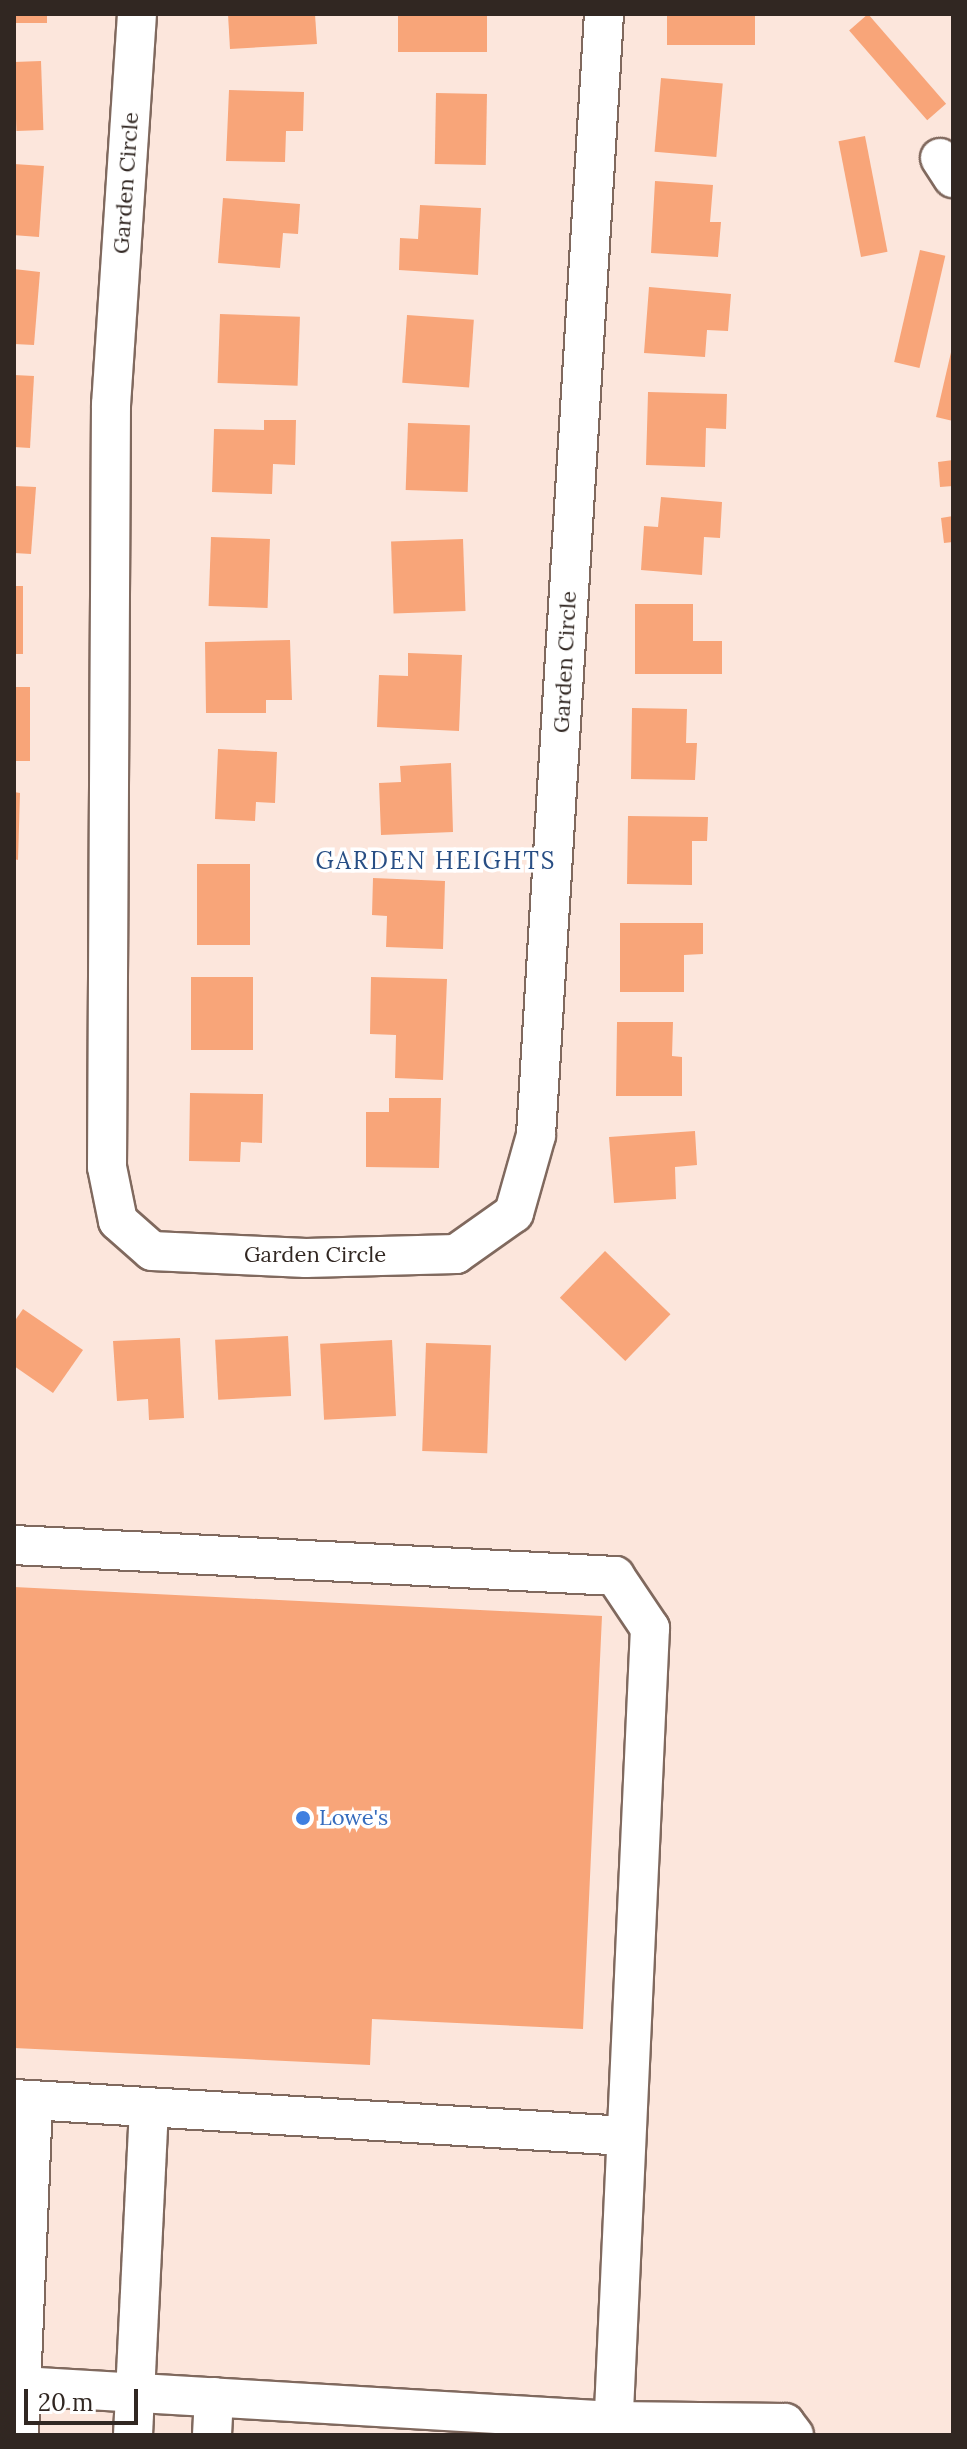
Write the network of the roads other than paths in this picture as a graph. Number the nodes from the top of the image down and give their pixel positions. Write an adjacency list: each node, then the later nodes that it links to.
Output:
1 (137, 14): 2 (street, Garden Circle)
2 (604, 14)
3 (14, 1545): 6 (street)
4 (24, 2099): 5 (street); 7 (street)
5 (149, 2108): 6 (street); 8 (street)
6 (626, 2136): 10 (street)
7 (21, 2386): 8 (street); 12 (street)
8 (136, 2392): 9 (street); 13 (street)
9 (214, 2397): 10 (street); 14 (street)
10 (613, 2428): 11 (street)
11 (715, 2429): 15 (street)
12 (19, 2435)
13 (133, 2435)
14 (212, 2435)
15 (794, 2435)

